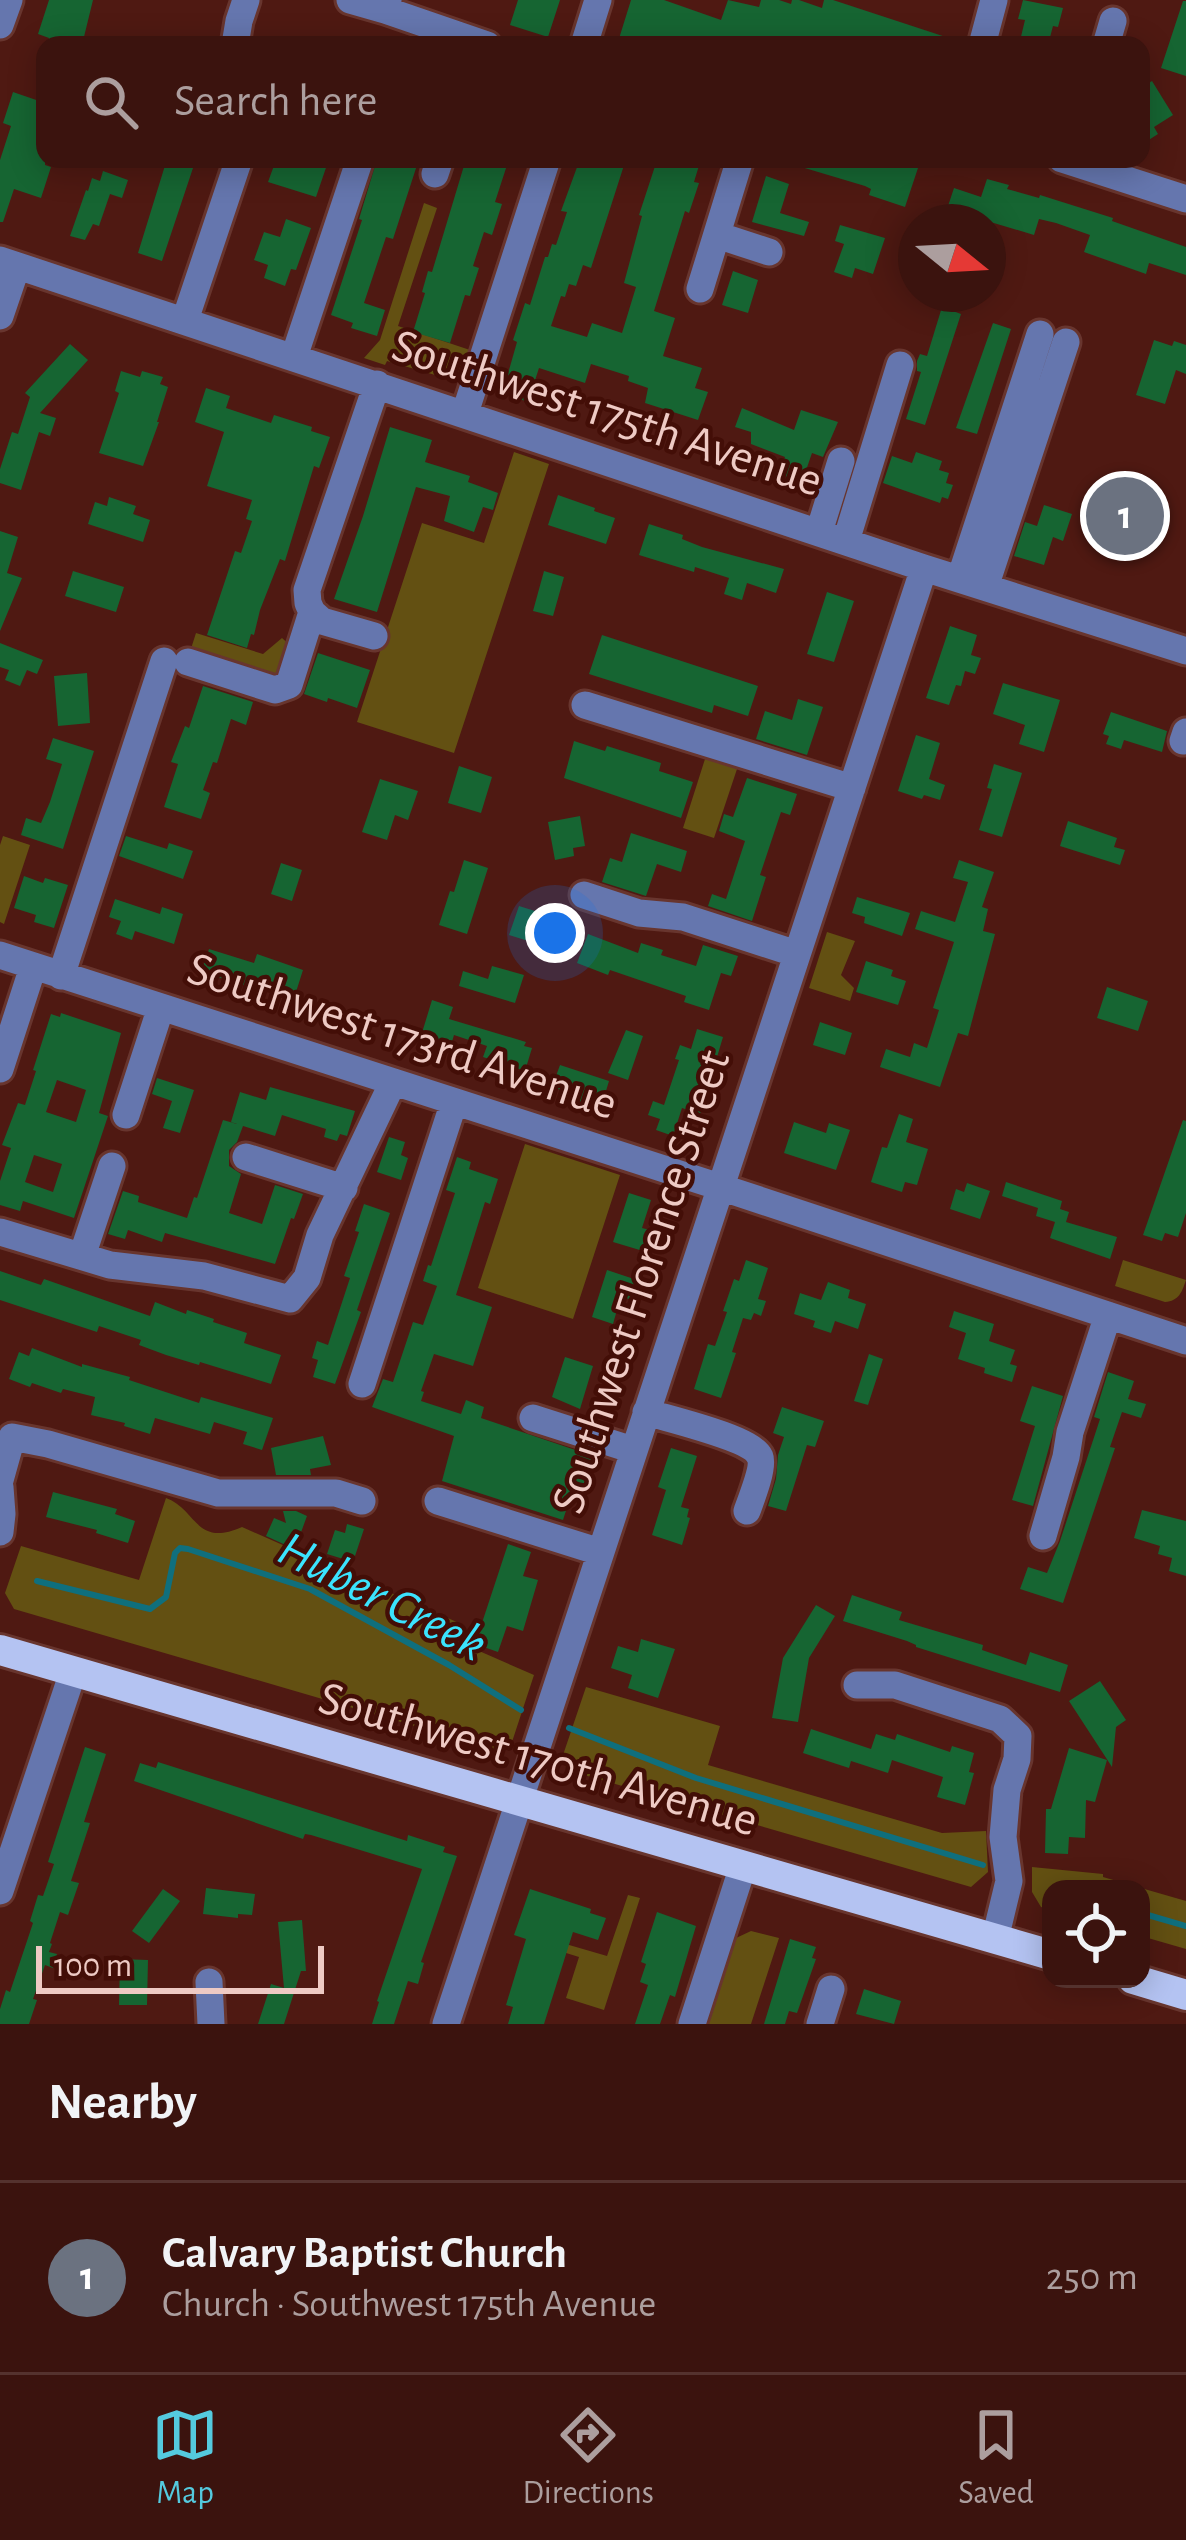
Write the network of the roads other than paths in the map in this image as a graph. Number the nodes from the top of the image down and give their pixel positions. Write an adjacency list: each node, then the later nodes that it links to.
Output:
1 (9, 0): 7 (street)
2 (246, 0): 8 (street)
3 (350, 0): 6 (street)
4 (598, 0): 10 (street)
5 (994, 0): 11 (street)
6 (386, 5): 9 (street)
7 (0, 26)
8 (236, 36)
9 (461, 36)
10 (587, 36)
11 (984, 36)
12 (236, 168): 23 (street)
13 (357, 168): 25 (street)
14 (544, 168): 28 (street)
15 (737, 168): 18 (street)
16 (1091, 168): 17 (street)
17 (1186, 199)
18 (717, 235): 19 (street); 21 (street)
19 (769, 252)
20 (8, 263): 22 (street); 23 (street, Southwest 175th Avenue)
21 (700, 290)
22 (0, 316)
23 (185, 320): 25 (street, Southwest 175th Avenue)
24 (1053, 338): 32 (street)
25 (294, 357): 27 (street, Southwest 175th Avenue)
26 (900, 365): 30 (street)
27 (377, 385): 28 (street, Southwest 175th Avenue); 33 (street)
28 (465, 413): 30 (street, Southwest 175th Avenue)
29 (841, 461): 30 (street)
30 (833, 537): 31 (street, Southwest 175th Avenue)
31 (925, 568): 32 (street, Southwest 175th Avenue); 37 (street, Southwest Florence Street)
32 (973, 583): 35 (street, Southwest 175th Avenue)
33 (312, 612): 34 (street); 42 (street)
34 (374, 636)
35 (1186, 651)
36 (585, 705): 37 (street)
37 (852, 788): 39 (street, Southwest Florence Street)
38 (584, 895): 39 (street)
39 (797, 955): 50 (street, Southwest Florence Street)
40 (0, 956): 41 (street, Southwest 173rd Avenue)
41 (33, 967): 42 (street, Southwest 173rd Avenue); 44 (street)
42 (61, 976): 43 (street, Southwest 173rd Avenue)
43 (161, 1007): 45 (street, Southwest 173rd Avenue); 47 (street)
44 (0, 1069)
45 (393, 1082): 46 (street, Southwest 173rd Avenue); 51 (street)
46 (454, 1102): 50 (street, Southwest 173rd Avenue); 56 (street)
47 (126, 1115)
48 (247, 1157): 51 (street)
49 (112, 1166): 53 (street)
50 (720, 1186): 54 (street, Southwest 173rd Avenue); 57 (street, Southwest Florence Street)
51 (344, 1188): 53 (street)
52 (0, 1232): 53 (street)
53 (82, 1256)
54 (1108, 1315): 55 (street, Southwest 173rd Avenue); 65 (street)
55 (1184, 1335)
56 (362, 1384)
57 (646, 1412): 59 (street, Southwest Florence Street); 63 (street)
58 (533, 1418): 59 (street)
59 (633, 1450): 66 (street, Southwest Florence Street)
60 (0, 1484): 61 (street); 64 (street)
61 (362, 1501)
62 (438, 1501): 66 (street)
63 (747, 1511)
64 (0, 1532)
65 (1043, 1536)
66 (600, 1552): 70 (street, Southwest Florence Street)
67 (0, 1650): 68 (main road, Southwest 170th Avenue)
68 (73, 1672): 70 (main road, Southwest 170th Avenue); 72 (street)
69 (857, 1685): 73 (street)
70 (519, 1801): 71 (main road, Southwest 170th Avenue); 80 (street, Southwest Florence Street)
71 (743, 1867): 73 (main road, Southwest 170th Avenue); 81 (street)
72 (0, 1892)
73 (994, 1939): 74 (main road, Southwest 170th Avenue)
74 (1042, 1952)
75 (208, 1982): 79 (street)
76 (1150, 1984): 78 (main road)
77 (831, 1989): 82 (street)
78 (1186, 1995)
79 (211, 2024)
80 (446, 2024)
81 (692, 2024)
82 (820, 2024)

